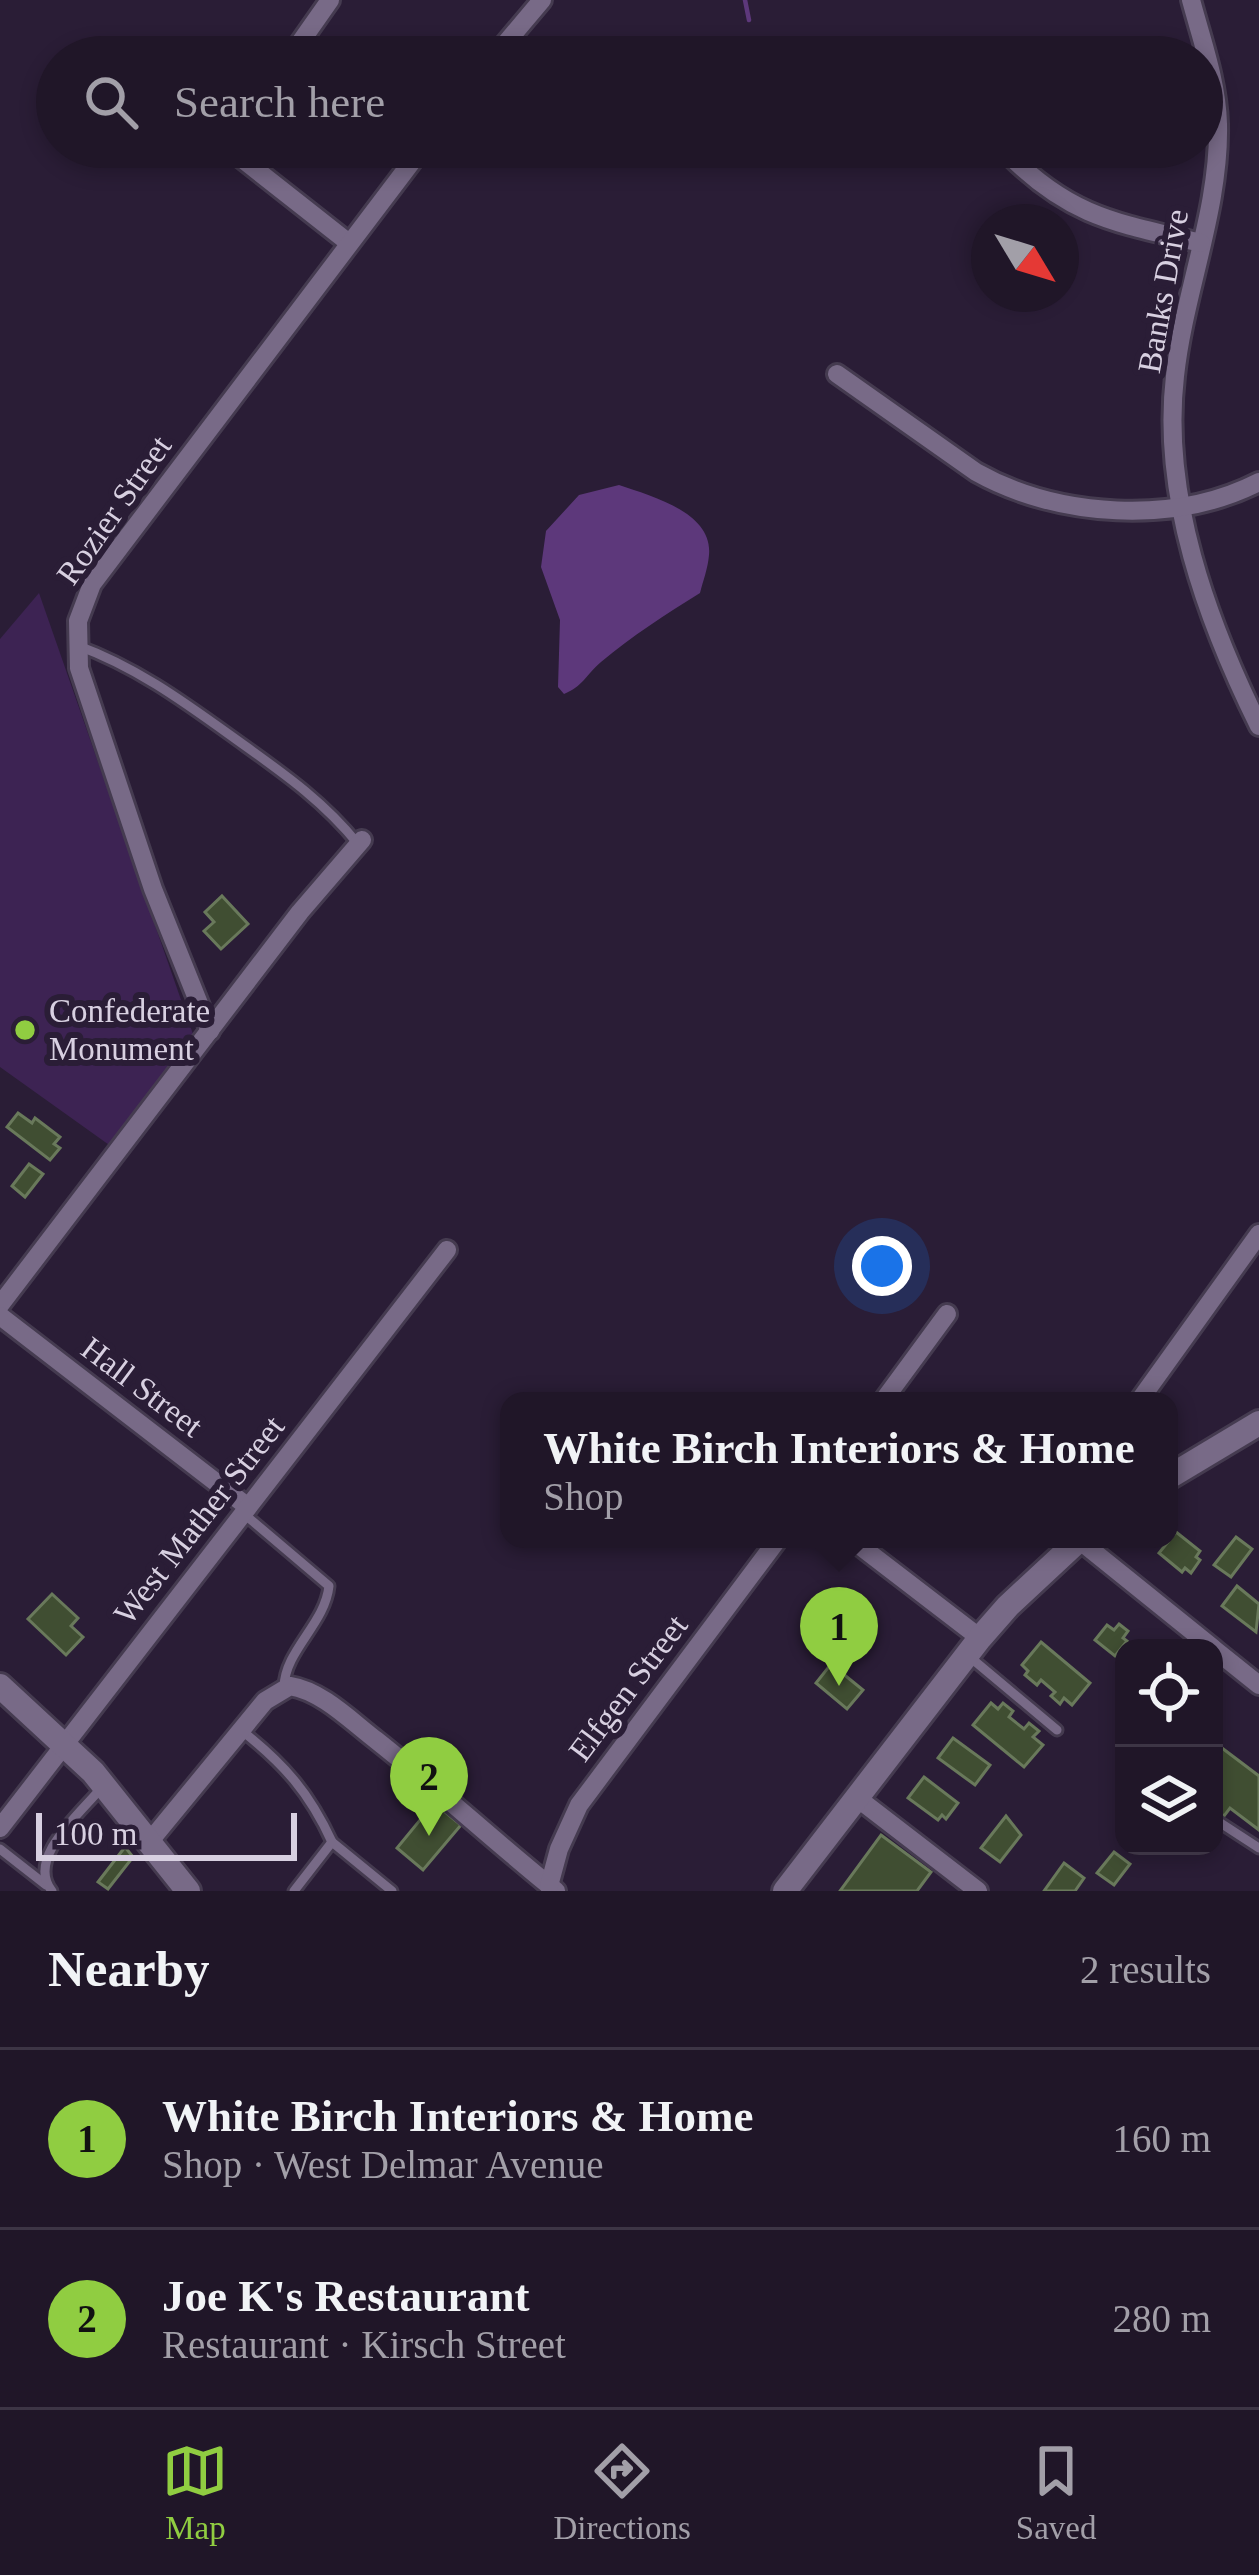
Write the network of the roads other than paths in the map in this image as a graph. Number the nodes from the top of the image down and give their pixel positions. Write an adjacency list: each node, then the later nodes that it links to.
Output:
1 (331, 0): 4 (street)
2 (542, 0): 5 (street)
3 (1191, 0): 6 (street, Banks Drive)
4 (305, 36)
5 (512, 36)
6 (1201, 36)
7 (254, 168): 11 (street)
8 (406, 168): 11 (street, Rozier Street)
9 (1025, 168): 12 (street)
10 (1216, 168): 12 (street, Banks Drive)
11 (349, 243): 16 (street, Rozier Street)
12 (1202, 243): 15 (street, Banks Drive)
13 (837, 374): 15 (street)
14 (1259, 482): 15 (street)
15 (1181, 505): 17 (street, Banks Drive)
16 (76, 645): 18 (lane); 19 (street, Rozier Street)
17 (1259, 726)
18 (360, 843): 19 (street)
19 (210, 1031): 22 (street)
20 (1259, 1234): 26 (street)
21 (447, 1250): 29 (street, West Mather Street)
22 (0, 1305)
23 (947, 1314): 25 (street)
24 (0, 1316): 29 (street, Hall Street)
25 (890, 1392)
26 (1145, 1392)
27 (1259, 1423): 28 (street)
28 (1178, 1472)
29 (246, 1510): 39 (lane); 42 (street, West Mather Street)
30 (771, 1548): 52 (street, Elfgen Street)
31 (861, 1548): 35 (street)
32 (1069, 1548): 35 (street)
33 (1085, 1548): 34 (street)
34 (1202, 1639)
35 (973, 1646): 41 (lane); 44 (street)
36 (1223, 1655): 37 (street)
37 (1259, 1685)
38 (0, 1686): 42 (street)
39 (284, 1687): 40 (street); 52 (street)
40 (241, 1730): 47 (street); 48 (lane)
41 (1057, 1730)
42 (64, 1743): 43 (street); 46 (street, West Mather Street)
43 (104, 1785): 47 (street); 51 (lane)
44 (856, 1797): 56 (street); 57 (street)
45 (1223, 1825): 50 (lane)
46 (0, 1828)
47 (150, 1841): 53 (street)
48 (332, 1842): 54 (lane); 55 (lane)
49 (0, 1849): 51 (lane)
50 (1259, 1849)
51 (49, 1888)
52 (550, 1889)
53 (188, 1891)
54 (294, 1891)
55 (392, 1891)
56 (785, 1891)
57 (979, 1891)

